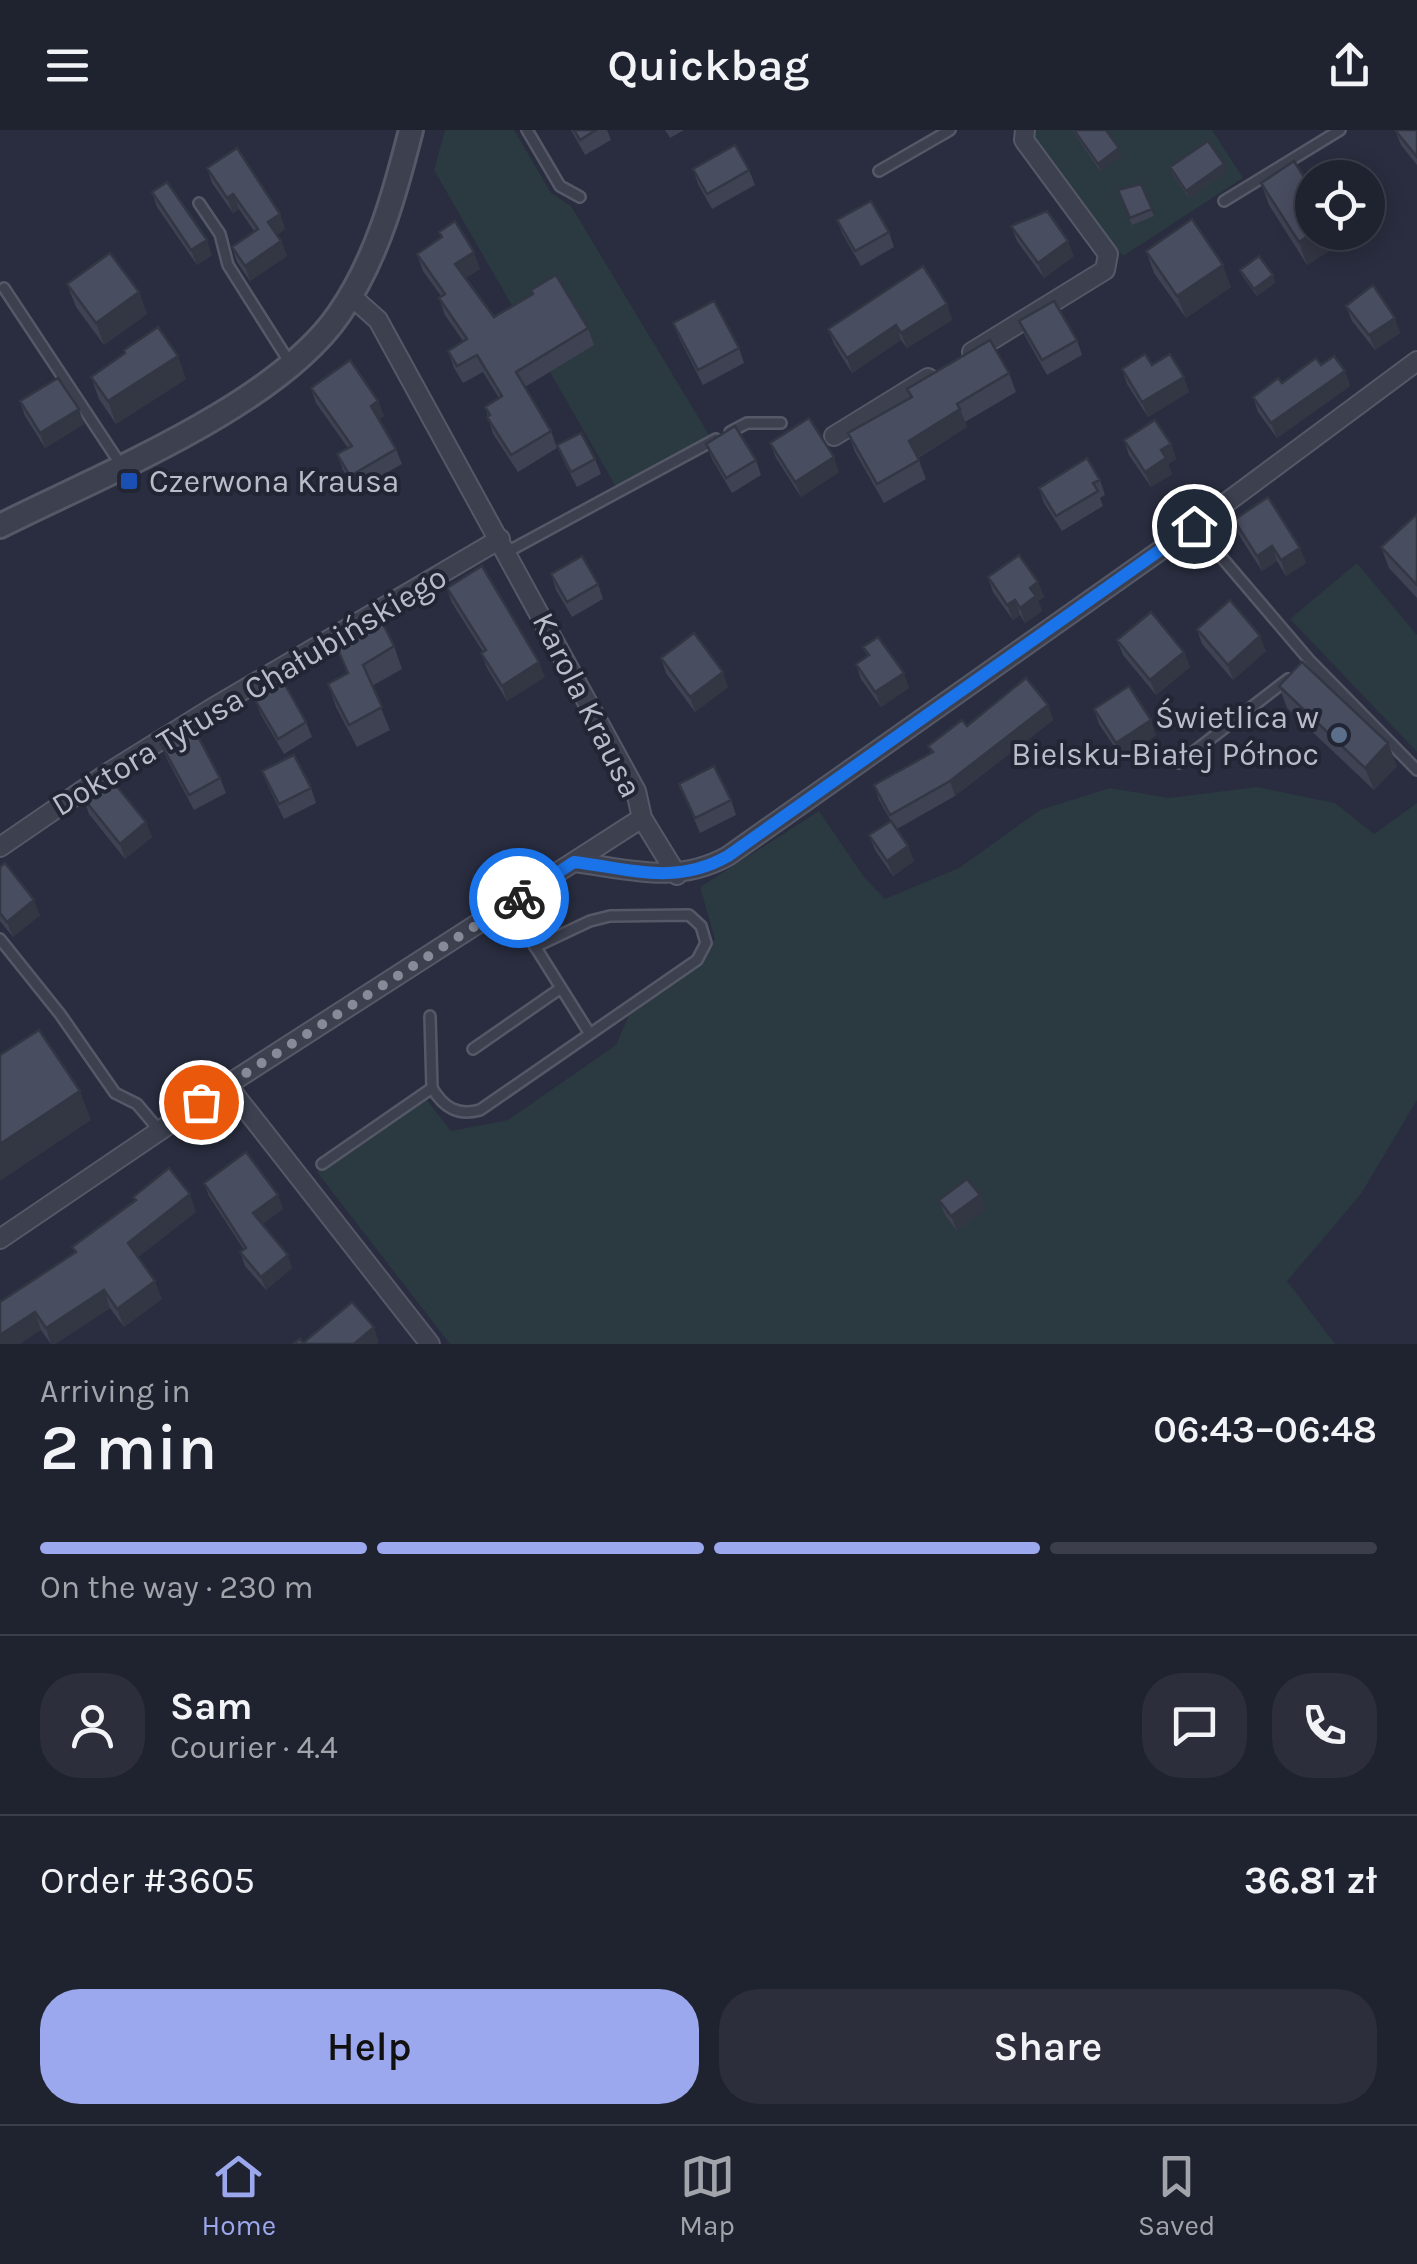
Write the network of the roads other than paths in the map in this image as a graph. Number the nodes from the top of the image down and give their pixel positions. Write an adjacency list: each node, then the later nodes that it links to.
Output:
1 (411, 130): 11 (street)
2 (527, 130): 7 (lane)
3 (950, 130): 6 (lane)
4 (1025, 130): 15 (street)
5 (1340, 130): 8 (lane)
6 (879, 171)
7 (580, 197)
8 (1224, 202)
9 (198, 203): 13 (lane)
10 (4, 288): 16 (lane)
11 (351, 296): 13 (street); 19 (street, Karola Krausa)
12 (1417, 362): 18 (street)
13 (292, 365): 16 (street)
14 (780, 423): 19 (lane)
15 (834, 436)
16 (121, 465): 17 (street)
17 (0, 526)
18 (1194, 526): 20 (lane); 26 (street)
19 (504, 546): 23 (street, Karola Krausa); 24 (street, Doktora Tytusa Chałubińskiego)
20 (1310, 661): 21 (lane); 22 (lane)
21 (1179, 763)
22 (1417, 770)
23 (642, 818): 25 (street, Karola Krausa); 26 (street)
24 (0, 846)
25 (574, 862): 26 (street); 27 (street, Karola Krausa)
26 (677, 875)
27 (509, 905): 29 (lane); 34 (street, Karola Krausa)
28 (0, 939): 36 (lane)
29 (535, 947): 30 (lane); 32 (lane)
30 (560, 988): 32 (lane); 33 (lane)
31 (430, 1016): 35 (lane)
32 (590, 1034): 35 (lane)
33 (473, 1049)
34 (226, 1085): 36 (street, Karola Krausa); 39 (street)
35 (432, 1088): 37 (lane)
36 (159, 1130): 38 (street, Karola Krausa)
37 (322, 1164)
38 (0, 1240)
39 (430, 1344)

